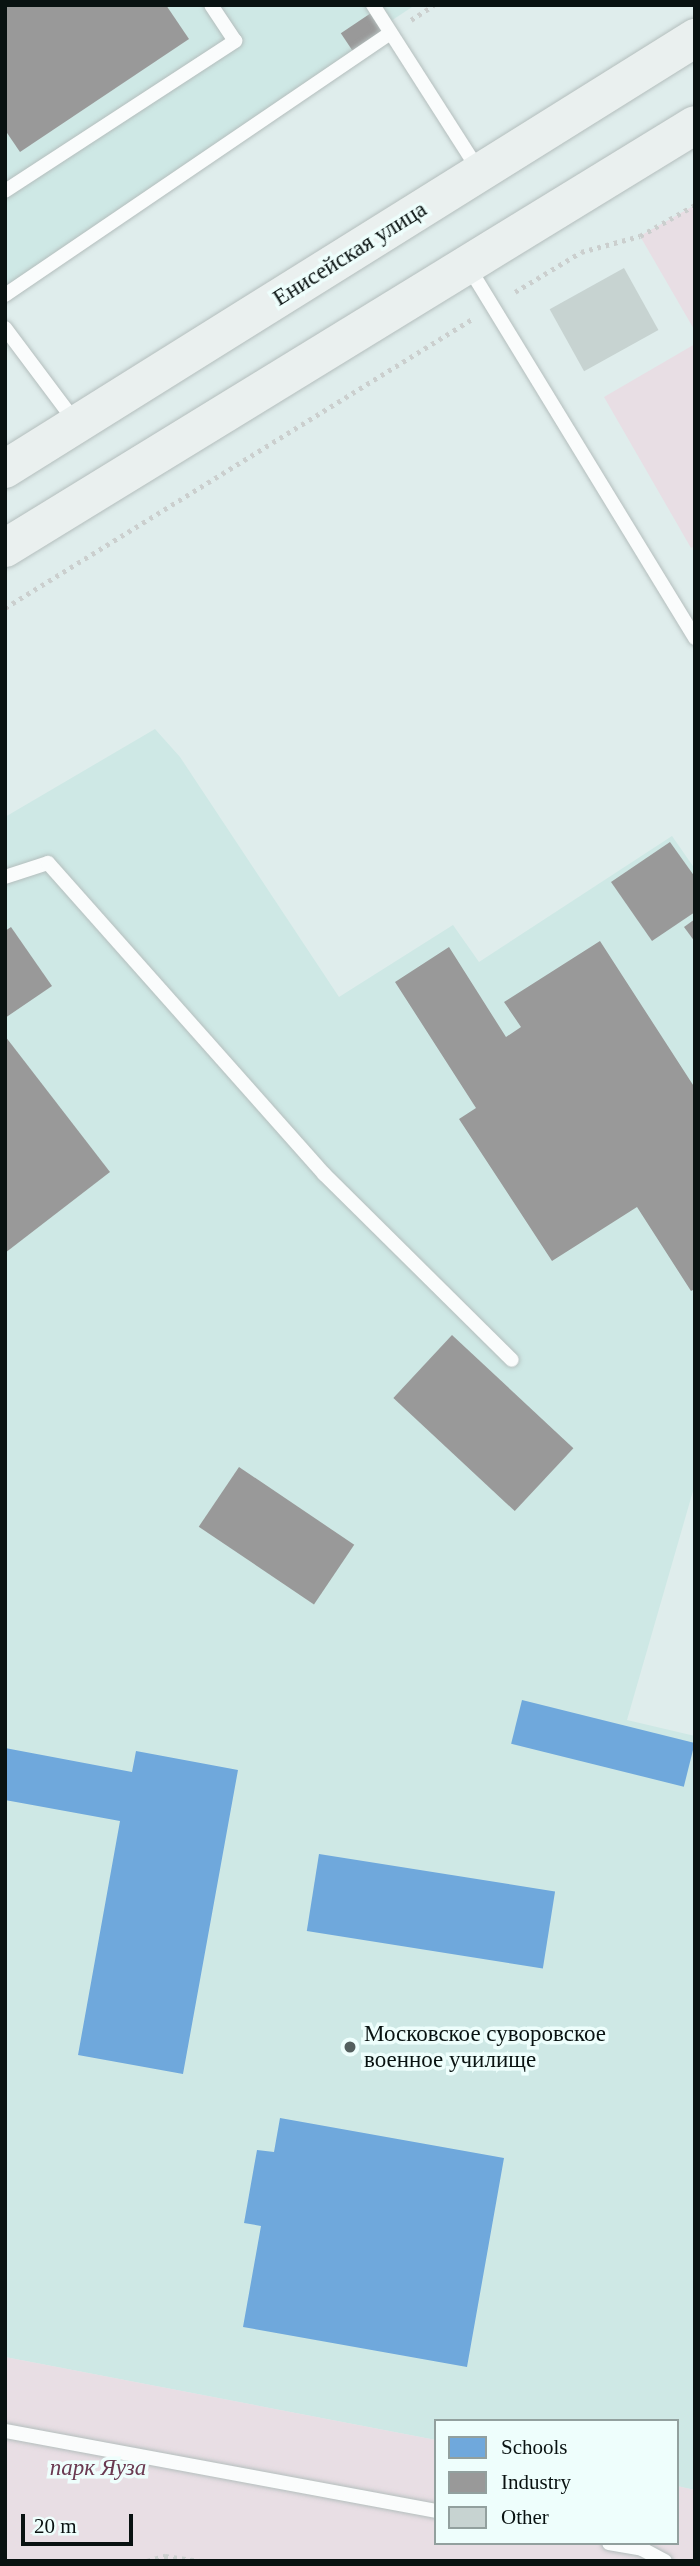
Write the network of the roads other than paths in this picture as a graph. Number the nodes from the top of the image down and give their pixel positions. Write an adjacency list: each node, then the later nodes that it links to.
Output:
1 (211, 5): 7 (lane)
2 (373, 5): 3 (lane)
3 (390, 33): 6 (lane); 9 (lane)
4 (695, 38): 6 (main road, Енисейская улица)
5 (695, 125): 8 (main road)
6 (480, 172): 11 (main road, Енисейская улица)
7 (5, 191)
8 (468, 266): 13 (main road); 14 (lane)
9 (5, 295)
10 (5, 328): 11 (lane)
11 (77, 424): 12 (main road, Енисейская улица)
12 (5, 469)
13 (5, 548)
14 (695, 638)
15 (5, 877): 16 (lane)
16 (512, 1360)
17 (5, 2431): 18 (lane)
18 (434, 2511)
19 (620, 2545): 20 (lane)
20 (665, 2561)

